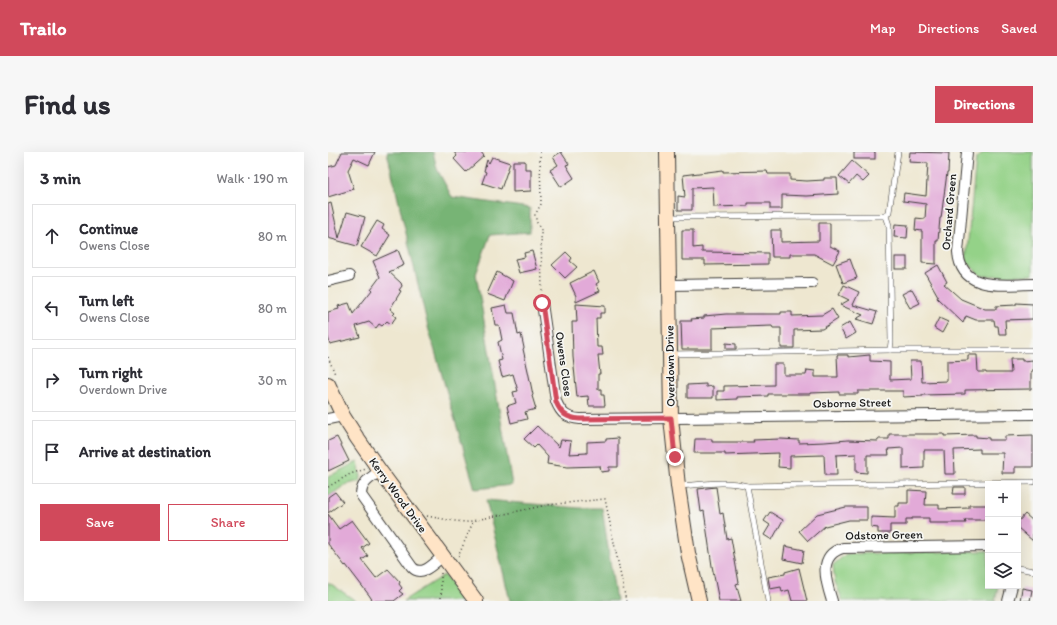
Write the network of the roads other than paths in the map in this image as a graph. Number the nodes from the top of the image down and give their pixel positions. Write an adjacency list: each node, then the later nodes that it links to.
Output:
1 (667, 152): 5 (street, Overdown Drive)
2 (898, 152): 4 (lane)
3 (967, 152): 9 (street, Orchard Green)
4 (886, 216): 5 (lane); 12 (lane)
5 (668, 217): 10 (street, Overdown Drive)
6 (349, 276): 7 (street)
7 (328, 281)
8 (812, 283): 10 (street)
9 (1033, 284)
10 (669, 285): 14 (street, Overdown Drive)
11 (542, 303): 18 (street, Owens Close)
12 (890, 350): 13 (lane); 14 (lane)
13 (1033, 350)
14 (670, 354): 18 (street, Overdown Drive)
15 (332, 380): 17 (street, Kerry Wood Drive)
16 (1033, 414): 18 (street, Osborne Street)
17 (343, 416): 19 (street); 20 (street, Kerry Wood Drive)
18 (671, 418): 22 (street, Overdown Drive)
19 (328, 419)
20 (378, 468): 25 (street, Kerry Wood Drive); 25 (street)
21 (1033, 482): 23 (lane)
22 (678, 486): 23 (lane); 30 (street, Overdown Drive)
23 (747, 486): 31 (lane)
24 (985, 546): 32 (street, Odstone Green)
25 (443, 556): 29 (street, Kerry Wood Drive)
26 (1021, 568): 27 (lane)
27 (1033, 570)
28 (1011, 589): 33 (street)
29 (476, 601)
30 (699, 601)
31 (768, 601)
32 (832, 601)
33 (1008, 601)

